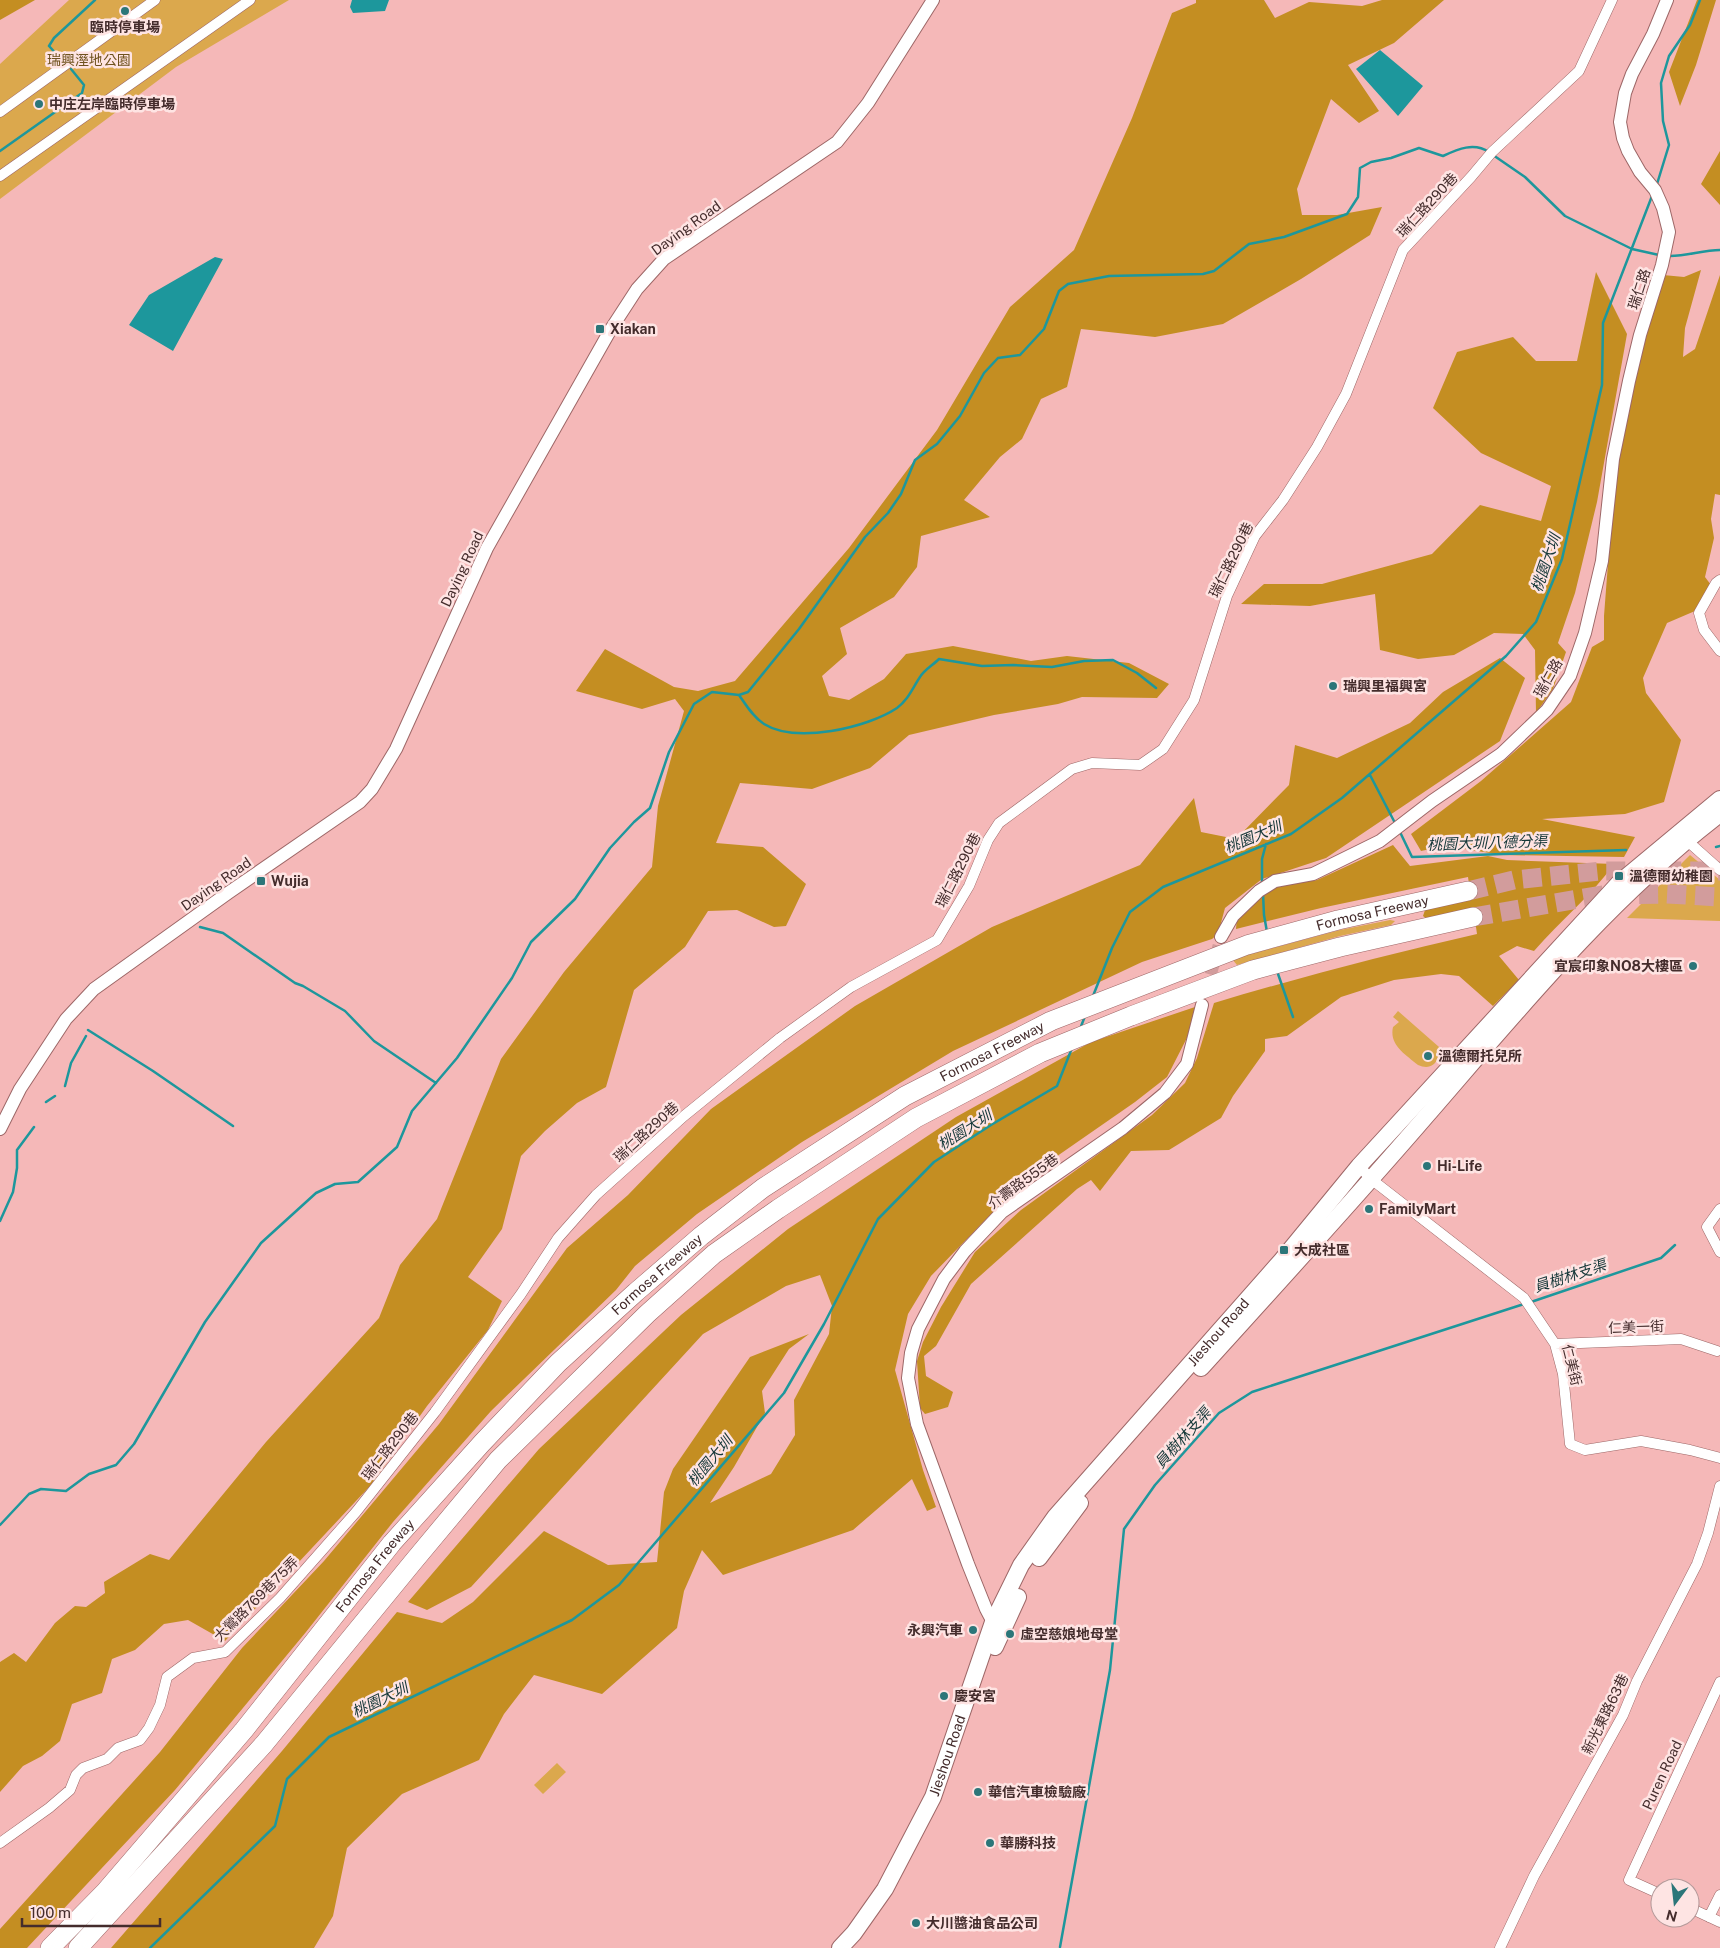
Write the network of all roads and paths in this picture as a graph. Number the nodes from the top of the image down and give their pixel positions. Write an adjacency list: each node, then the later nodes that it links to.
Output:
1 (155, 0): 6 (street)
2 (250, 0): 7 (street)
3 (933, 0): 20 (street, Daying Road)
4 (1612, 0): 29 (street, 瑞仁路290巷)
5 (1667, 0): 18 (street, 瑞仁路)
6 (0, 112)
7 (0, 176)
8 (1720, 580): 9 (street)
9 (1720, 651)
10 (1720, 799): 12 (main road, Jieshou Road)
11 (1720, 814): 12 (main road, Jieshou Road)
12 (1682, 836): 13 (street); 21 (main road, Jieshou Road); 22 (main road, Jieshou Road)
13 (1720, 870)
14 (1468, 891): 15 (highway, Formosa Freeway)
15 (1409, 904): 17 (highway); 38 (highway, Formosa Freeway)
16 (1473, 917): 17 (highway, Formosa Freeway)
17 (1413, 930): 39 (highway, Formosa Freeway)
18 (1221, 937)
19 (1202, 1004): 30 (street, 介壽路555巷)
20 (0, 1128)
21 (1359, 1166): 22 (street, 仁美街); 30 (main road, Jieshou Road)
22 (1371, 1179): 25 (street, 仁美街); 30 (main road, Jieshou Road)
23 (1720, 1209): 24 (street)
24 (1720, 1252)
25 (1554, 1344): 26 (street, 仁美一街); 27 (street, 仁美街)
26 (1717, 1351)
27 (1720, 1458)
28 (1720, 1486): 42 (street, 新光東路63巷)
29 (336, 1535): 32 (street, 大鶯路769巷75弄)
30 (996, 1628): 40 (main road, Jieshou Road); 41 (main road, Jieshou Road)
31 (1720, 1682): 33 (street, Puren Road)
32 (0, 1843)
33 (1650, 1889)
34 (1720, 1895): 36 (street)
35 (1700, 1913): 36 (street)
36 (1709, 1917): 37 (street)
37 (1720, 1922)
38 (50, 1948)
39 (78, 1948)
40 (840, 1948)
41 (854, 1948)
42 (1500, 1948)

